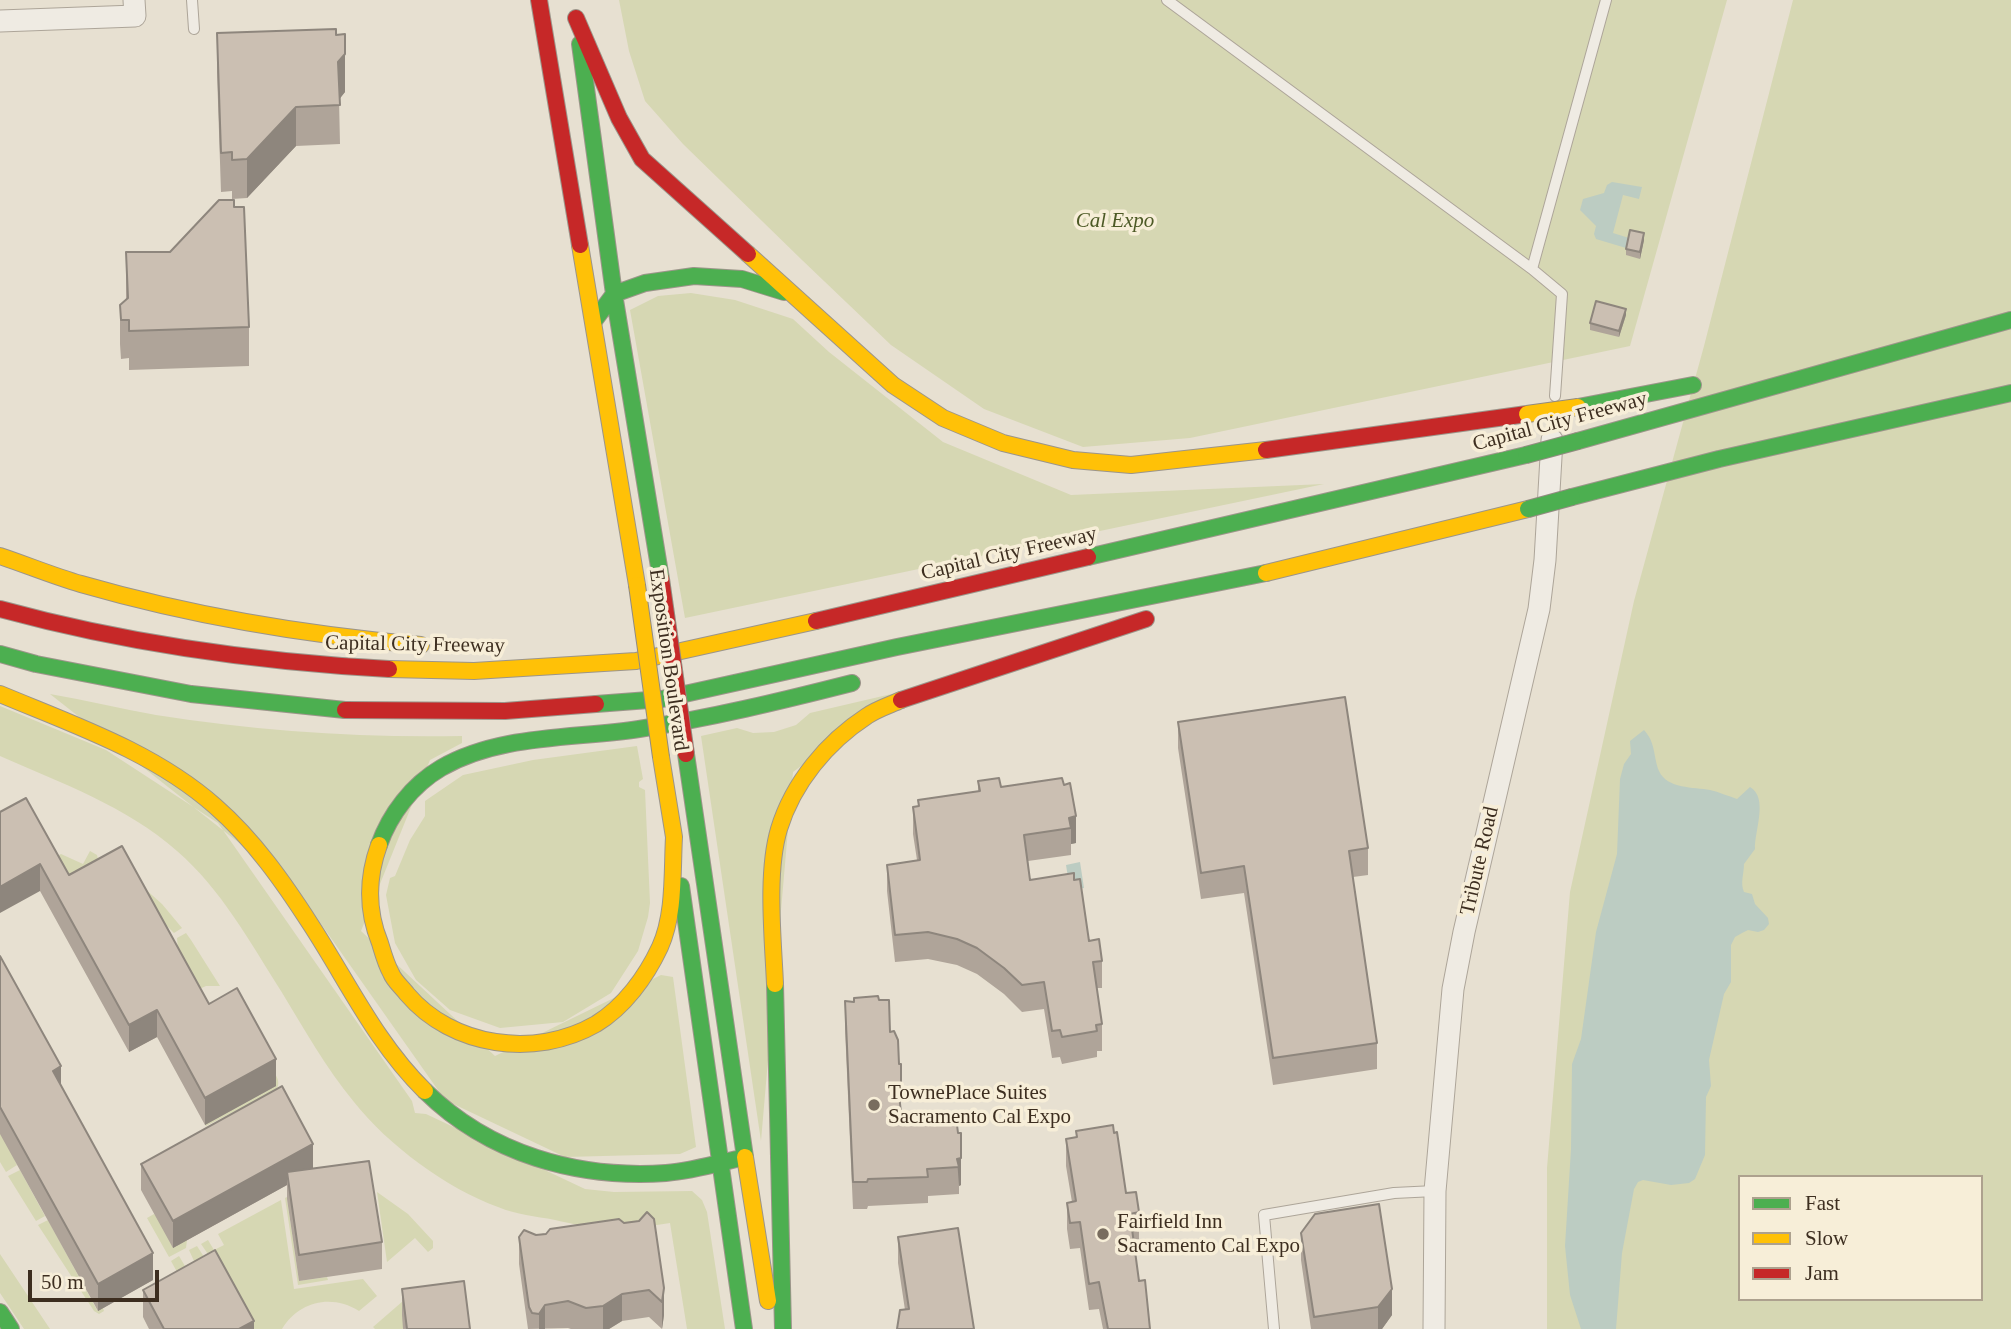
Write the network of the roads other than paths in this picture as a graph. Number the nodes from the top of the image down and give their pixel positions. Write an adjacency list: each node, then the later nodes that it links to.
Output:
1 (134, 0): 8 (street)
2 (192, 0): 9 (lane)
3 (539, 0): 14 (main road, Exposition Boulevard)
4 (574, 0): 7 (main road, Exposition Boulevard)
5 (1167, 0): 10 (lane)
6 (1606, 0): 10 (lane)
7 (576, 18): 11 (main road); 12 (main road, Exposition Boulevard)
8 (0, 21)
9 (194, 29)
10 (1532, 269): 19 (lane)
11 (789, 293): 12 (main road); 17 (main road, bridge)
12 (614, 294): 14 (main road); 34 (main road, Exposition Boulevard, bridge)
13 (2011, 320): 15 (main road, Capital City Freeway)
14 (594, 321): 33 (main road, Exposition Boulevard, bridge)
15 (1973, 331): 16 (main road); 30 (main road, Capital City Freeway, bridge)
16 (1782, 368)
17 (1714, 381)
18 (2011, 393): 21 (main road, bridge)
19 (1555, 396): 36 (street, Tribute Road)
20 (0, 556): 27 (main road)
21 (1322, 561): 22 (main road); 23 (main road)
22 (1250, 577): 26 (main road); 29 (main road)
23 (1190, 604)
24 (0, 609): 30 (main road, Capital City Freeway)
25 (1164, 613): 41 (main road)
26 (1048, 634)
27 (432, 646)
28 (514, 652): 30 (main road)
29 (0, 654)
30 (636, 660)
31 (867, 679): 33 (main road)
32 (0, 694): 35 (main road)
33 (674, 837): 35 (main road, Exposition Boulevard)
34 (745, 1157): 35 (main road); 40 (main road, Exposition Boulevard)
35 (720, 1163): 39 (main road, Exposition Boulevard)
36 (1435, 1191): 42 (lane); 43 (street, Tribute Road)
37 (0, 1312): 38 (main road)
38 (11, 1329)
39 (744, 1329)
40 (773, 1329)
41 (783, 1329)
42 (1274, 1329)
43 (1434, 1329)

